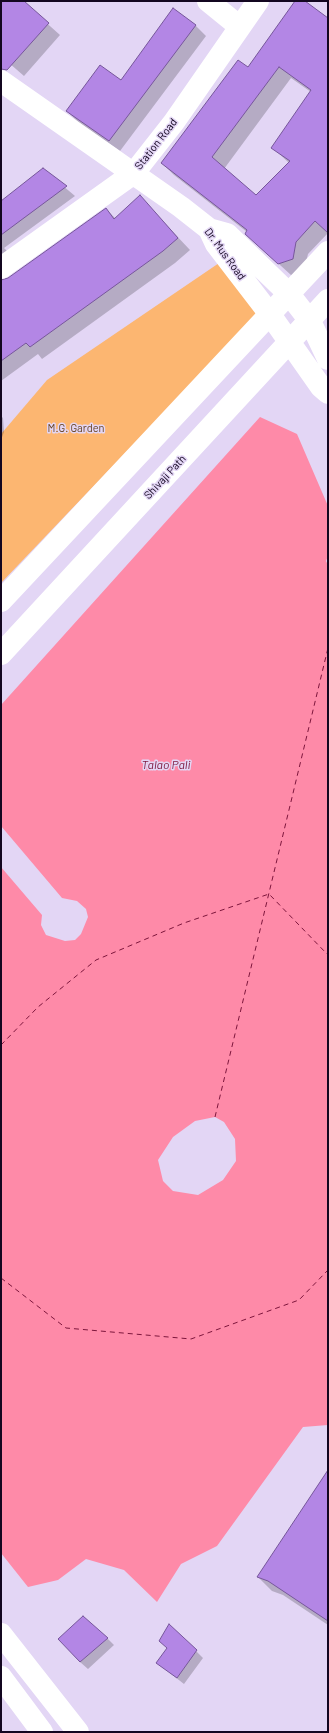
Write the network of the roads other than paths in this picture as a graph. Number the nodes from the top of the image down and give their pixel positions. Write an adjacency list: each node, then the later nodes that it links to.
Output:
1 (208, 1): 3 (main road)
2 (258, 1): 3 (main road, Station Road)
3 (240, 27): 5 (main road, Station Road)
4 (1, 81): 5 (main road, Dr. Mus Road)
5 (134, 173): 6 (main road, Dr. Mus Road); 8 (main road, Station Road)
6 (209, 229): 9 (main road); 11 (main road, Dr. Mus Road)
7 (328, 252): 9 (main road)
8 (1, 268)
9 (289, 294): 11 (main road); 12 (main road)
10 (328, 300): 12 (main road, Shivaji Path)
11 (269, 313): 13 (main road, Dr. Mus Road); 16 (main road)
12 (310, 320): 13 (main road, Shivaji Path); 14 (main road)
13 (290, 343): 15 (main road, Dr. Mus Road); 17 (main road, Shivaji Path)
14 (328, 359)
15 (328, 393)
16 (1, 601)
17 (1, 654)
18 (1, 1634): 21 (main road)
19 (1, 1677): 20 (main road)
20 (42, 1732)
21 (78, 1732)

